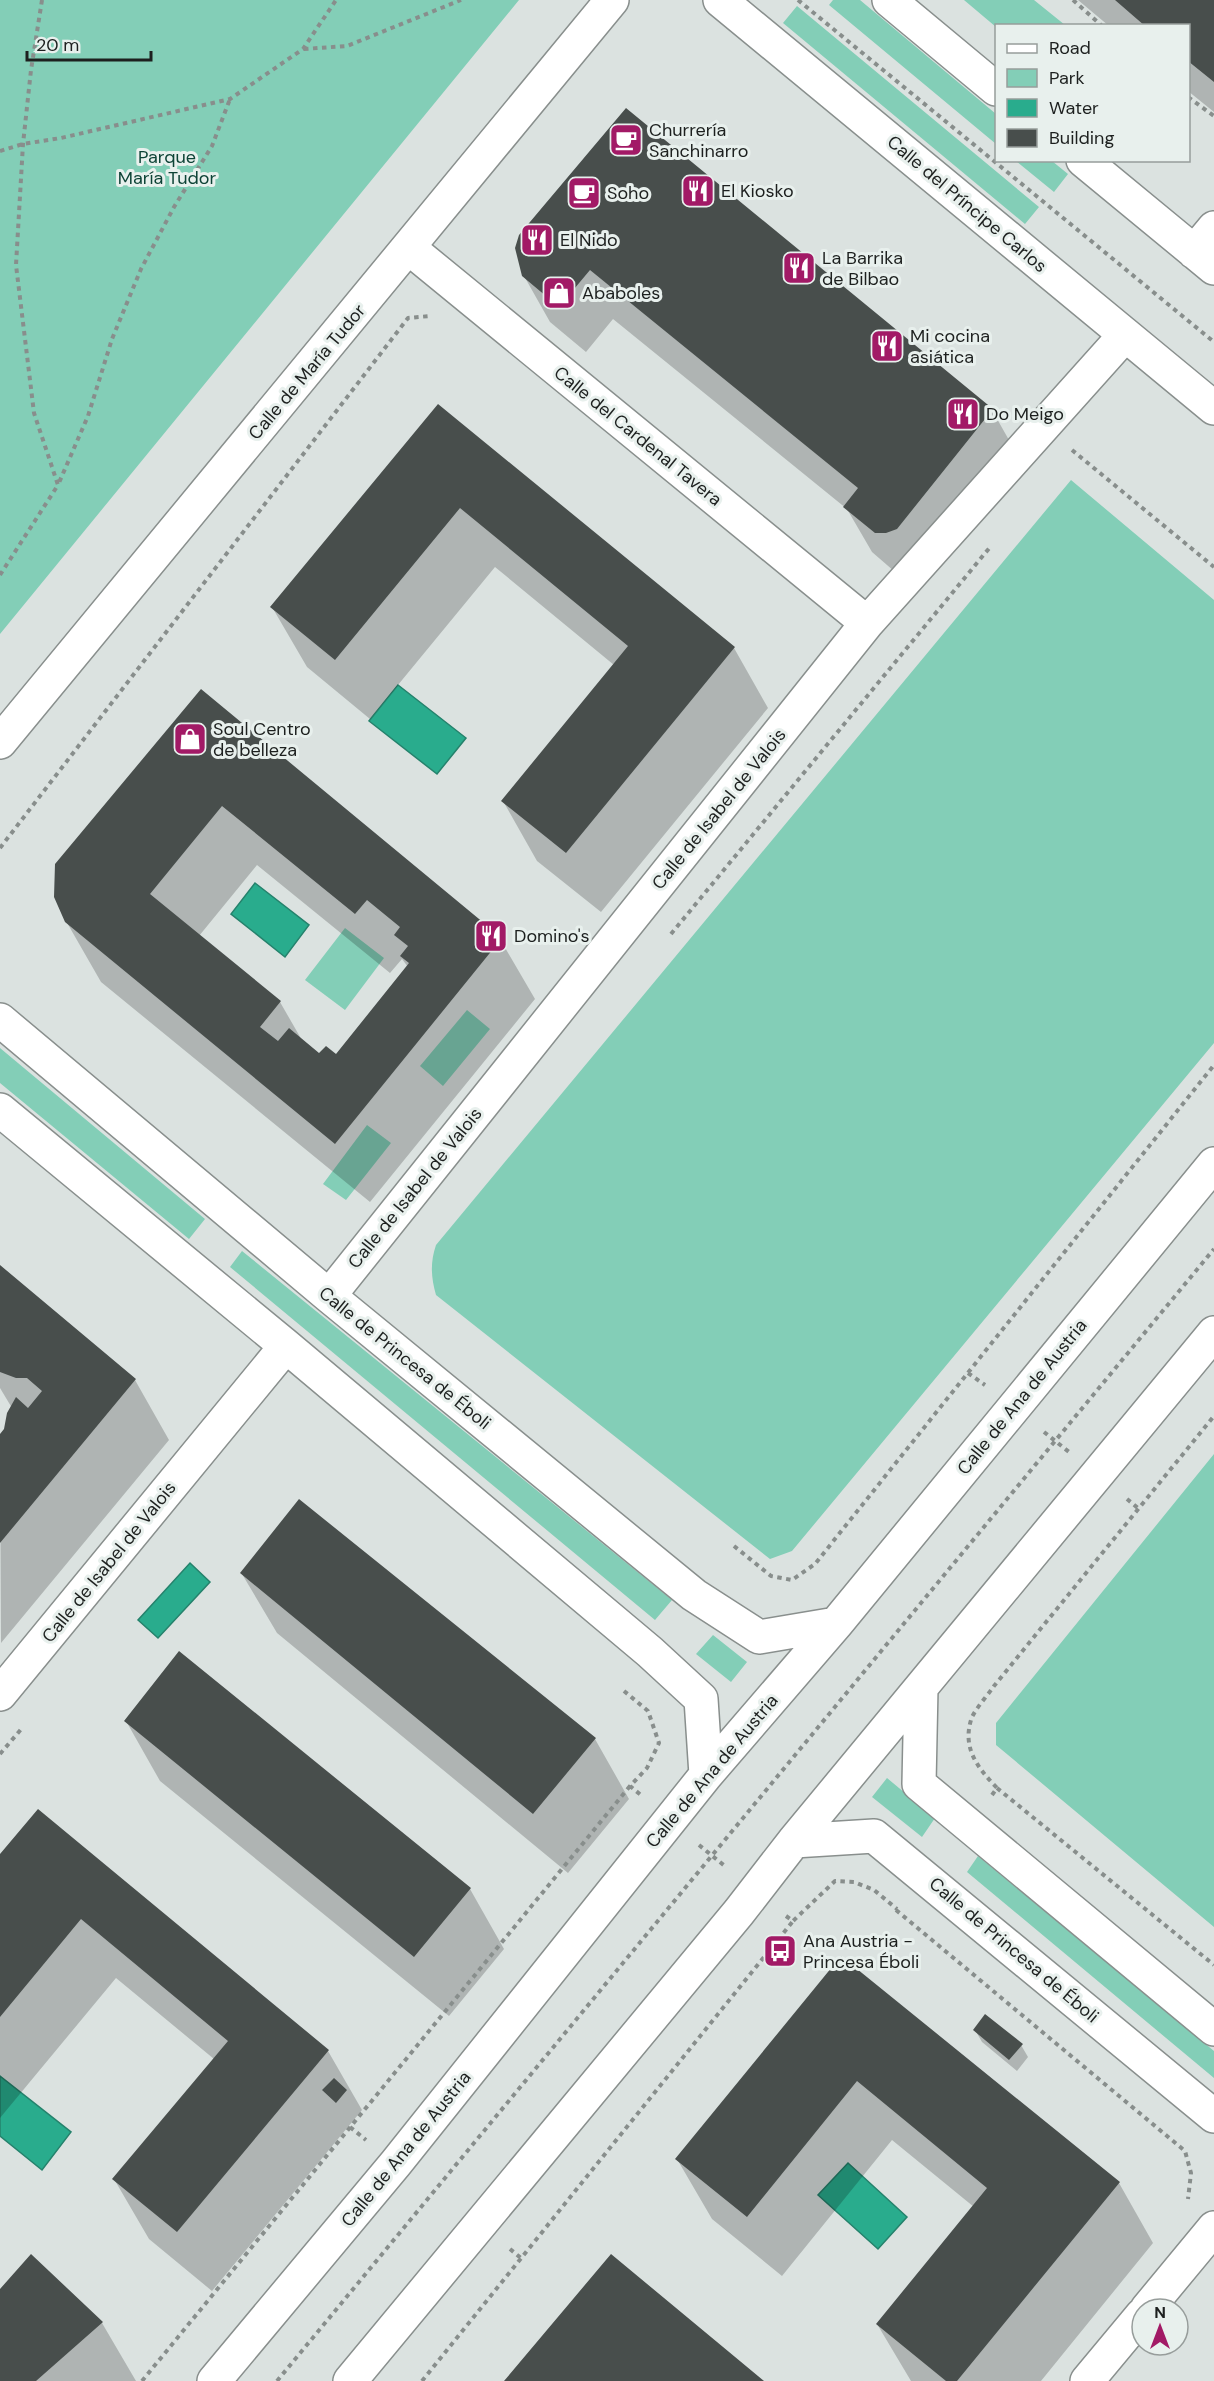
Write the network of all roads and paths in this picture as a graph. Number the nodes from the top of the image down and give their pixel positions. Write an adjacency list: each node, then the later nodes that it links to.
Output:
1 (42, 0): 15 (path)
2 (336, 0): 10 (path)
3 (461, 0): 10 (path)
4 (612, 0): 20 (street, Calle de María Tudor)
5 (720, 0): 23 (street, Calle del Príncipe Carlos)
6 (798, 0): 17 (path)
7 (889, 0): 11 (street)
8 (1072, 0): 9 (path)
9 (1100, 24)
10 (303, 49): 12 (path)
11 (995, 88)
12 (230, 99): 15 (path); 27 (path)
13 (1190, 99): 14 (path)
14 (1214, 117)
15 (23, 144): 16 (path); 27 (path)
16 (0, 151)
17 (995, 162)
18 (995, 162): 24 (path)
19 (1086, 162): 21 (street)
20 (409, 249): 31 (street, Calle del Cardenal Tavera); 32 (street, Calle de María Tudor)
21 (1207, 249)
22 (437, 320): 33 (path)
23 (1125, 335): 25 (street, Calle del Príncipe Carlos); 31 (street, Calle de Isabel de Valois)
24 (1214, 342)
25 (1214, 408)
26 (1064, 459): 29 (path)
27 (58, 484): 30 (path)
28 (995, 541): 34 (path)
29 (1214, 567)
30 (0, 575)
31 (867, 623): 40 (street, Calle de Isabel de Valois)
32 (0, 742)
33 (0, 848)
34 (669, 936)
35 (0, 1020): 40 (street, Calle de Princesa de Éboli)
36 (1214, 1065): 49 (path)
37 (0, 1110): 42 (street)
38 (1214, 1164): 50 (street, Calle de Ana de Austria)
39 (1214, 1249): 45 (path)
40 (329, 1296): 50 (street, Calle de Princesa de Éboli)
41 (1214, 1333): 51 (street)
42 (286, 1346): 53 (street, Calle de Isabel de Valois); 54 (street)
43 (1214, 1416): 48 (path)
44 (1041, 1430): 45 (path)
45 (1055, 1441): 46 (path); 61 (path)
46 (1071, 1454)
47 (1126, 1499): 48 (path)
48 (1138, 1509): 56 (path)
49 (734, 1546)
50 (836, 1624): 54 (street, Calle de Ana de Austria)
51 (921, 1688): 60 (street); 68 (street)
52 (624, 1691): 55 (path)
53 (0, 1694)
54 (706, 1775): 79 (street, Calle de Ana de Austria)
55 (630, 1786): 57 (path); 70 (path)
56 (997, 1788): 58 (path); 67 (path)
57 (646, 1800)
58 (987, 1801)
59 (692, 1838): 61 (path)
60 (795, 1841): 69 (street, Calle de Princesa de Éboli); 81 (street)
61 (712, 1856): 62 (path); 80 (path)
62 (729, 1870)
63 (903, 1903): 64 (path)
64 (896, 1910): 66 (path); 72 (path)
65 (785, 1915): 66 (path)
66 (793, 1921): 75 (path)
67 (1214, 1965)
68 (1214, 2029)
69 (1214, 2116)
70 (350, 2127): 71 (path); 78 (path)
71 (372, 2145)
72 (1187, 2205)
73 (1214, 2228): 76 (street)
74 (502, 2244): 75 (path)
75 (522, 2259): 82 (path)
76 (1157, 2297)
77 (1130, 2329): 83 (street)
78 (142, 2381)
79 (214, 2381)
80 (277, 2381)
81 (350, 2381)
82 (422, 2381)
83 (1087, 2381)

